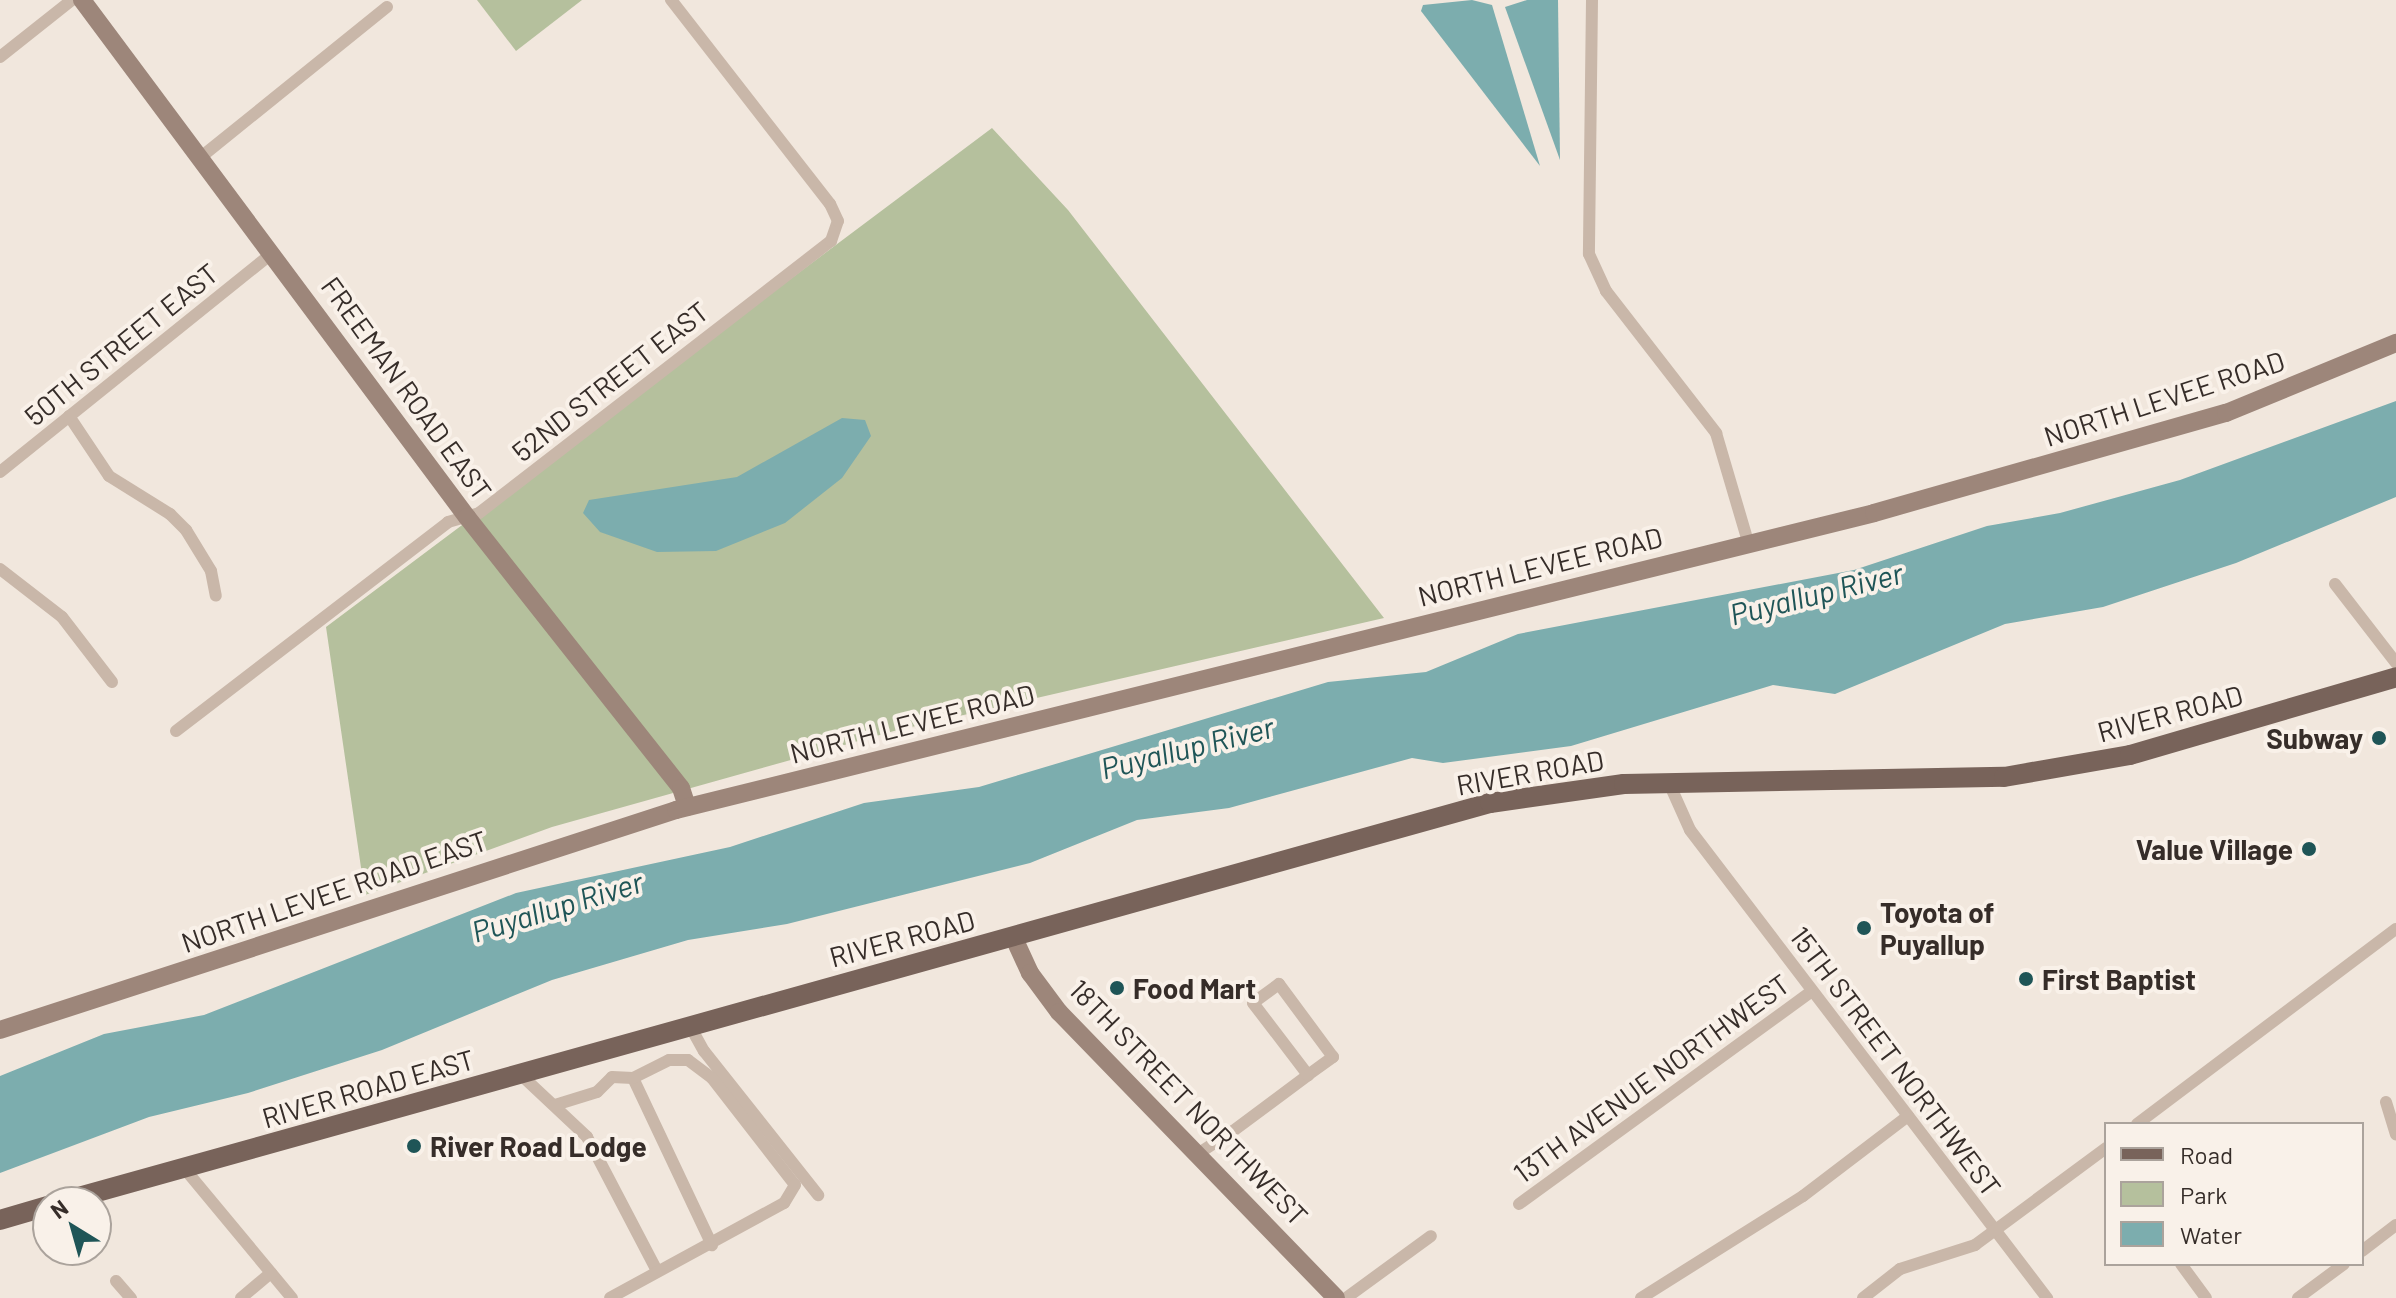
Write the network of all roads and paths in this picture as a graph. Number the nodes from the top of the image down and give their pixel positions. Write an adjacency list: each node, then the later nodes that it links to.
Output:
1 (72, 0): 6 (street)
2 (82, 0): 7 (street, FREEMAN ROAD EAST)
3 (671, 0): 12 (street, 52ND STREET EAST)
4 (1592, 0): 13 (street)
5 (387, 7): 7 (street)
6 (0, 57)
7 (201, 157): 8 (street, FREEMAN ROAD EAST)
8 (272, 253): 10 (street, 50TH STREET EAST); 12 (street, FREEMAN ROAD EAST)
9 (2396, 343): 13 (street, NORTH LEVEE ROAD)
10 (69, 416): 11 (street, 50TH STREET EAST); 16 (street)
11 (0, 472)
12 (467, 517): 20 (street, 52ND STREET EAST); 22 (street, FREEMAN ROAD EAST)
13 (1748, 542): 22 (street, NORTH LEVEE ROAD)
14 (0, 569): 19 (street)
15 (2335, 584): 17 (street)
16 (216, 596)
17 (2396, 663)
18 (2396, 677): 21 (main road, RIVER ROAD)
19 (112, 682)
20 (176, 731)
21 (1669, 783): 24 (main road, RIVER ROAD); 25 (street, 15TH STREET NORTHWEST)
22 (687, 807): 27 (street, NORTH LEVEE ROAD EAST)
23 (2396, 929): 34 (street)
24 (1013, 936): 26 (main road, RIVER ROAD); 37 (street, 18TH STREET NORTHWEST)
25 (1812, 991): 33 (street, 15TH STREET NORTHWEST); 41 (street, 13TH AVENUE NORTHWEST)
26 (690, 1026): 28 (main road, RIVER ROAD EAST); 40 (street)
27 (0, 1030)
28 (520, 1074): 32 (street); 38 (main road, RIVER ROAD EAST)
29 (1308, 1075): 29 (street); 37 (street)
30 (633, 1078): 32 (street); 47 (street); 47 (street)
31 (2386, 1102): 35 (street)
32 (555, 1105): 51 (street)
33 (1908, 1116): 45 (street, 15TH STREET NORTHWEST); 60 (street)
34 (2140, 1122)
35 (2396, 1134)
36 (2104, 1150): 45 (street)
37 (1196, 1155): 58 (street, 18TH STREET NORTHWEST)
38 (184, 1168): 39 (main road, RIVER ROAD EAST); 52 (street)
39 (112, 1188)
40 (818, 1195)
41 (1519, 1204)
42 (32, 1211): 43 (main road)
43 (0, 1220)
44 (2396, 1225): 48 (street)
45 (1996, 1231): 61 (street); 62 (street, 15TH STREET NORTHWEST)
46 (1431, 1236): 59 (street)
47 (712, 1245): 51 (street)
48 (2364, 1249)
49 (2182, 1266): 63 (street)
50 (2341, 1266): 64 (street)
51 (657, 1271): 57 (street)
52 (271, 1273): 55 (street); 56 (street)
53 (116, 1281): 54 (street)
54 (131, 1298)
55 (241, 1298)
56 (292, 1298)
57 (610, 1298)
58 (1336, 1298)
59 (1346, 1298)
60 (1641, 1298)
61 (1863, 1298)
62 (2047, 1298)
63 (2206, 1298)
64 (2298, 1298)

